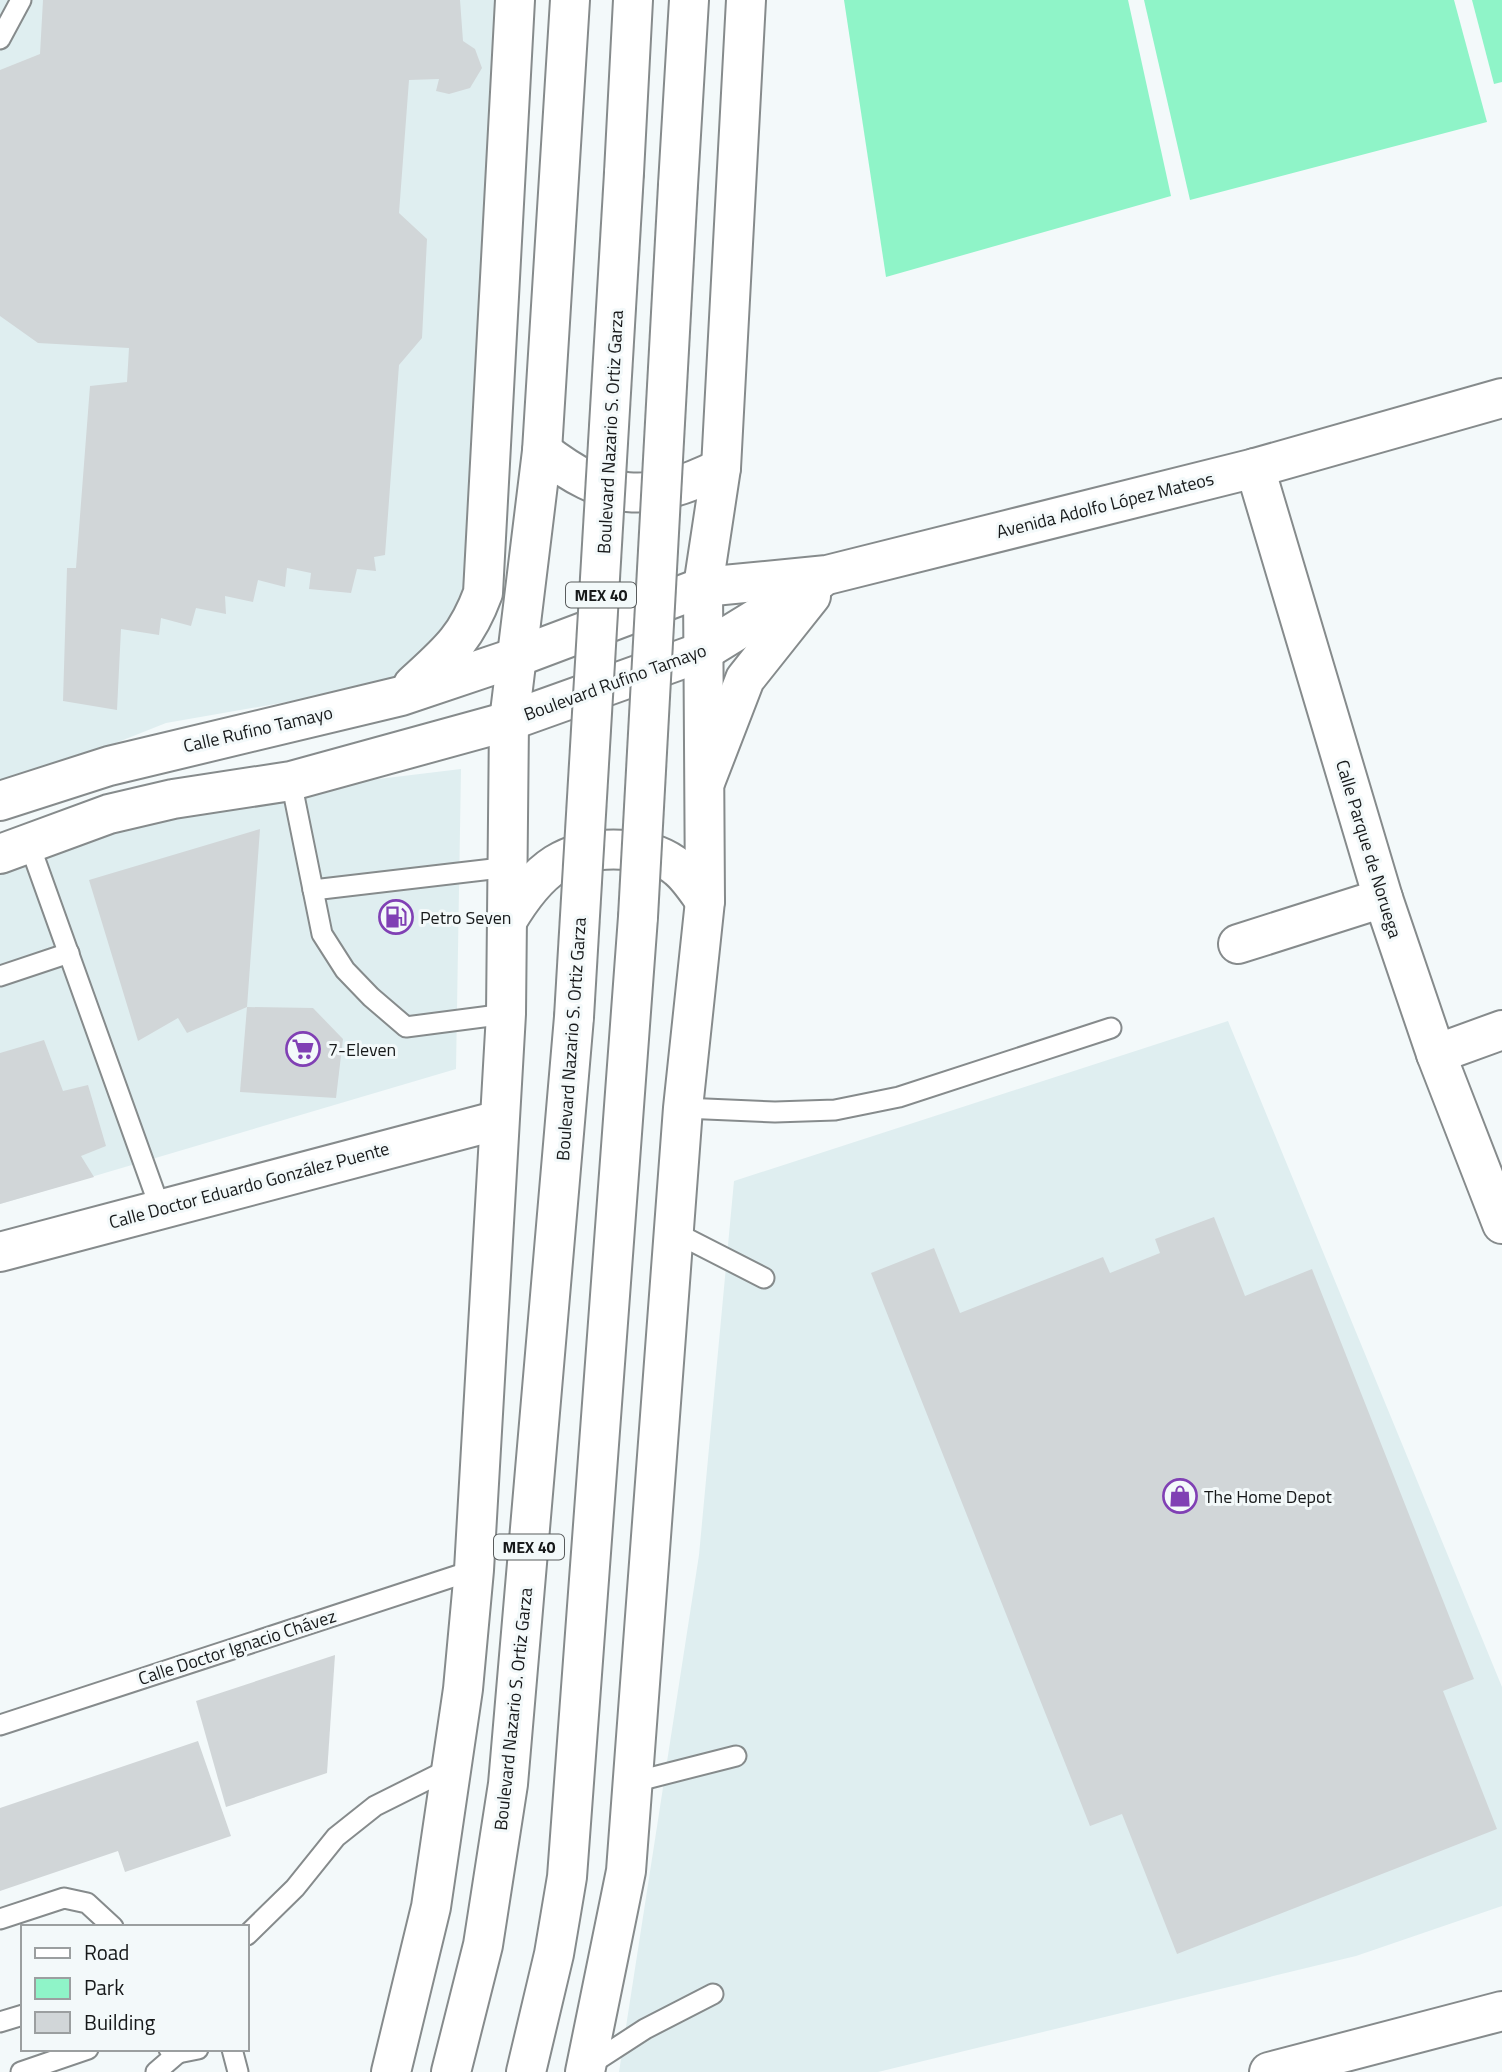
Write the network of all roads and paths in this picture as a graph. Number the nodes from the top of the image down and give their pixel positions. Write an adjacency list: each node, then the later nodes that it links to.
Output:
1 (21, 0): 7 (lane)
2 (515, 0): 16 (main road)
3 (570, 0): 9 (main road)
4 (633, 0): 61 (main road, Boulevard Nazario S. Ortiz Garza / MEX 40, bridge)
5 (689, 0): 62 (main road, MEX 40, bridge)
6 (747, 0): 10 (main road)
7 (0, 39)
8 (1502, 398): 11 (main road, Avenida Adolfo López Mateos)
9 (542, 450): 10 (main road); 15 (main road)
10 (721, 468): 13 (main road)
11 (1255, 468): 12 (main road, Avenida Adolfo López Mateos); 24 (main road, Calle Parque de Noruega)
12 (827, 575): 13 (main road, Avenida Adolfo López Mateos); 14 (main road, Boulevard Rufino Tamayo); 18 (main road)
13 (703, 586): 14 (main road); 15 (main road)
14 (702, 652): 17 (main road, Boulevard Rufino Tamayo); 18 (main road)
15 (517, 657): 16 (main road, Calle Rufino Tamayo); 17 (main road)
16 (401, 696): 20 (main road, Calle Rufino Tamayo)
17 (509, 721): 19 (main road); 22 (main road)
18 (706, 780): 25 (main road)
19 (290, 781): 21 (main road); 23 (lane)
20 (0, 802)
21 (15, 848): 28 (lane)
22 (510, 867): 23 (lane); 26 (main road)
23 (313, 890): 30 (lane)
24 (1383, 898): 27 (main road); 33 (main road, Calle Parque de Noruega)
25 (705, 901): 26 (main road); 34 (main road)
26 (507, 921): 30 (main road)
27 (1238, 944)
28 (69, 953): 29 (lane); 36 (lane)
29 (0, 976)
30 (506, 1014): 35 (main road)
31 (1111, 1028): 34 (lane)
32 (1502, 1030): 33 (main road)
33 (1436, 1054): 37 (main road, Calle Parque de Noruega)
34 (683, 1108): 38 (main road)
35 (499, 1120): 36 (main road, Calle Doctor Eduardo González Puente); 41 (main road)
36 (160, 1208): 39 (main road, Calle Doctor Eduardo González Puente)
37 (1502, 1224)
38 (676, 1233): 40 (lane); 45 (main road)
39 (0, 1252)
40 (764, 1278)
41 (474, 1570): 42 (lane, Calle Doctor Ignacio Chávez); 44 (main road)
42 (0, 1725)
43 (736, 1756): 45 (lane)
44 (452, 1768): 48 (lane); 60 (main road)
45 (634, 1782): 56 (main road)
46 (0, 1919): 47 (lane)
47 (111, 1925)
48 (248, 1934)
49 (713, 1994): 56 (lane)
50 (1502, 2011): 63 (main road)
51 (21, 2016): 52 (lane)
52 (0, 2022)
53 (82, 2051): 57 (lane)
54 (174, 2051): 58 (lane)
55 (233, 2051): 59 (lane)
56 (586, 2069)
57 (21, 2072)
58 (156, 2072)
59 (238, 2072)
60 (391, 2072)
61 (451, 2072)
62 (526, 2072)
63 (1269, 2072)

